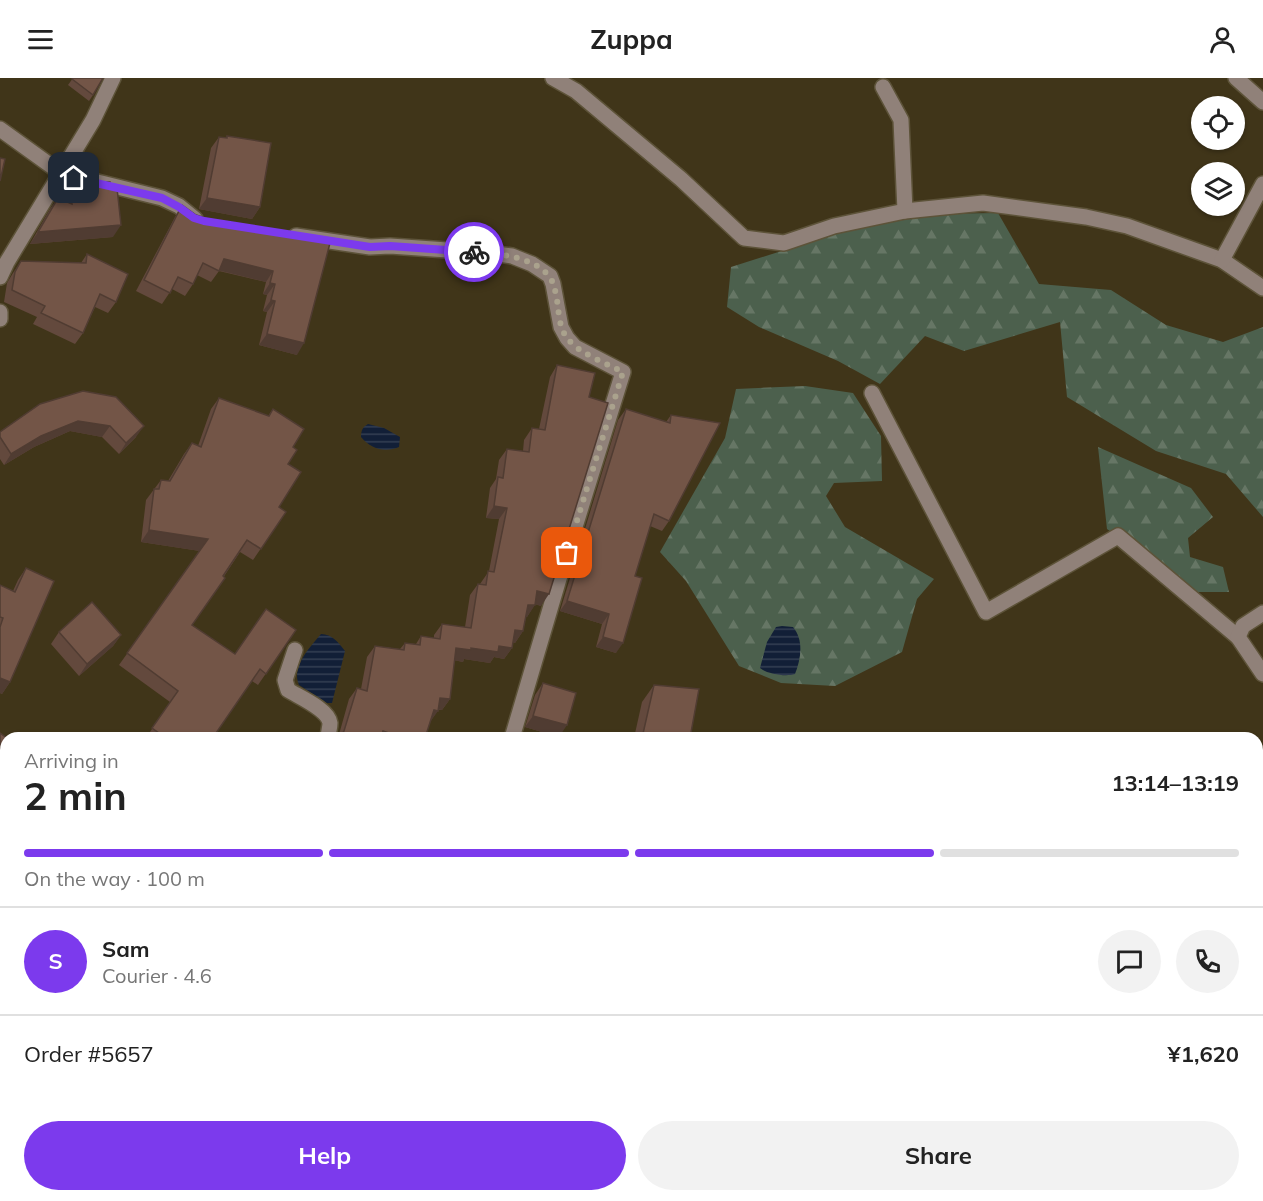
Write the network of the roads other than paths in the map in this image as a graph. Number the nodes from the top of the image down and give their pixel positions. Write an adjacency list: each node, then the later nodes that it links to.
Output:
1 (113, 78): 7 (street)
2 (553, 78): 9 (street)
3 (1236, 78): 5 (street)
4 (883, 87): 9 (street)
5 (1263, 102)
6 (0, 129): 7 (street)
7 (61, 173): 11 (street); 14 (street)
8 (1263, 184): 10 (street)
9 (905, 211): 13 (street)
10 (1257, 211): 13 (street)
11 (204, 221)
12 (279, 234): 24 (street)
13 (1222, 260): 15 (street)
14 (0, 277)
15 (1263, 288)
16 (0, 312): 17 (street)
17 (0, 319)
18 (872, 393): 20 (street)
19 (1263, 613): 20 (street)
20 (1238, 637): 22 (street)
21 (295, 651): 23 (street)
22 (1263, 674)
23 (329, 732)
24 (514, 732)

